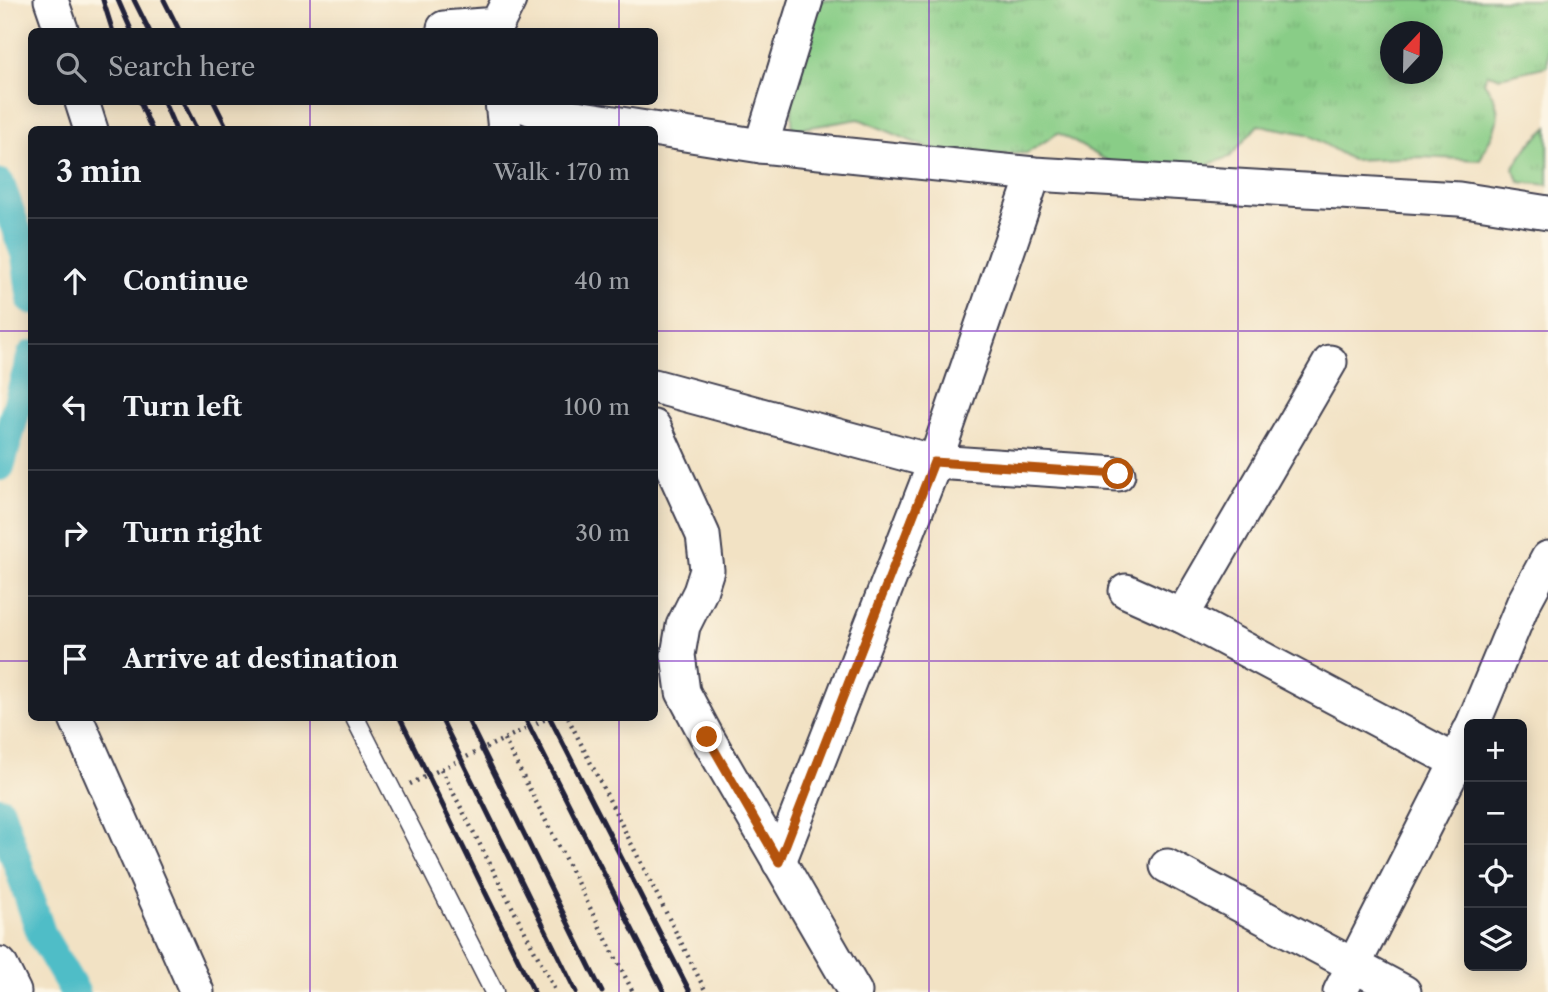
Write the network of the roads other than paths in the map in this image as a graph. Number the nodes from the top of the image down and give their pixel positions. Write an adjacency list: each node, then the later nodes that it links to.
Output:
1 (509, 0): 3 (street)
2 (806, 0): 11 (street)
3 (441, 20)
4 (83, 105): 7 (street)
5 (502, 105): 8 (street)
6 (522, 105): 9 (street)
7 (89, 126)
8 (505, 126)
9 (634, 126)
10 (658, 130): 11 (street)
11 (761, 146): 12 (street)
12 (1034, 174): 13 (street); 17 (street)
13 (1548, 213)
14 (1330, 362): 22 (street)
15 (658, 387): 17 (street)
16 (658, 436): 27 (street)
17 (934, 462): 18 (street); 27 (street)
18 (1118, 474)
19 (1548, 558): 21 (street)
20 (1126, 591): 22 (street)
21 (1536, 608): 23 (street)
22 (1182, 615): 26 (street)
23 (1476, 719)
24 (77, 721): 32 (street)
25 (357, 721): 33 (lane)
26 (1463, 747): 30 (street)
27 (779, 862): 34 (street)
28 (1167, 866): 30 (street)
29 (0, 964): 31 (street)
30 (1347, 979): 35 (street)
31 (14, 992)
32 (197, 992)
33 (494, 992)
34 (855, 992)
35 (1404, 992)

